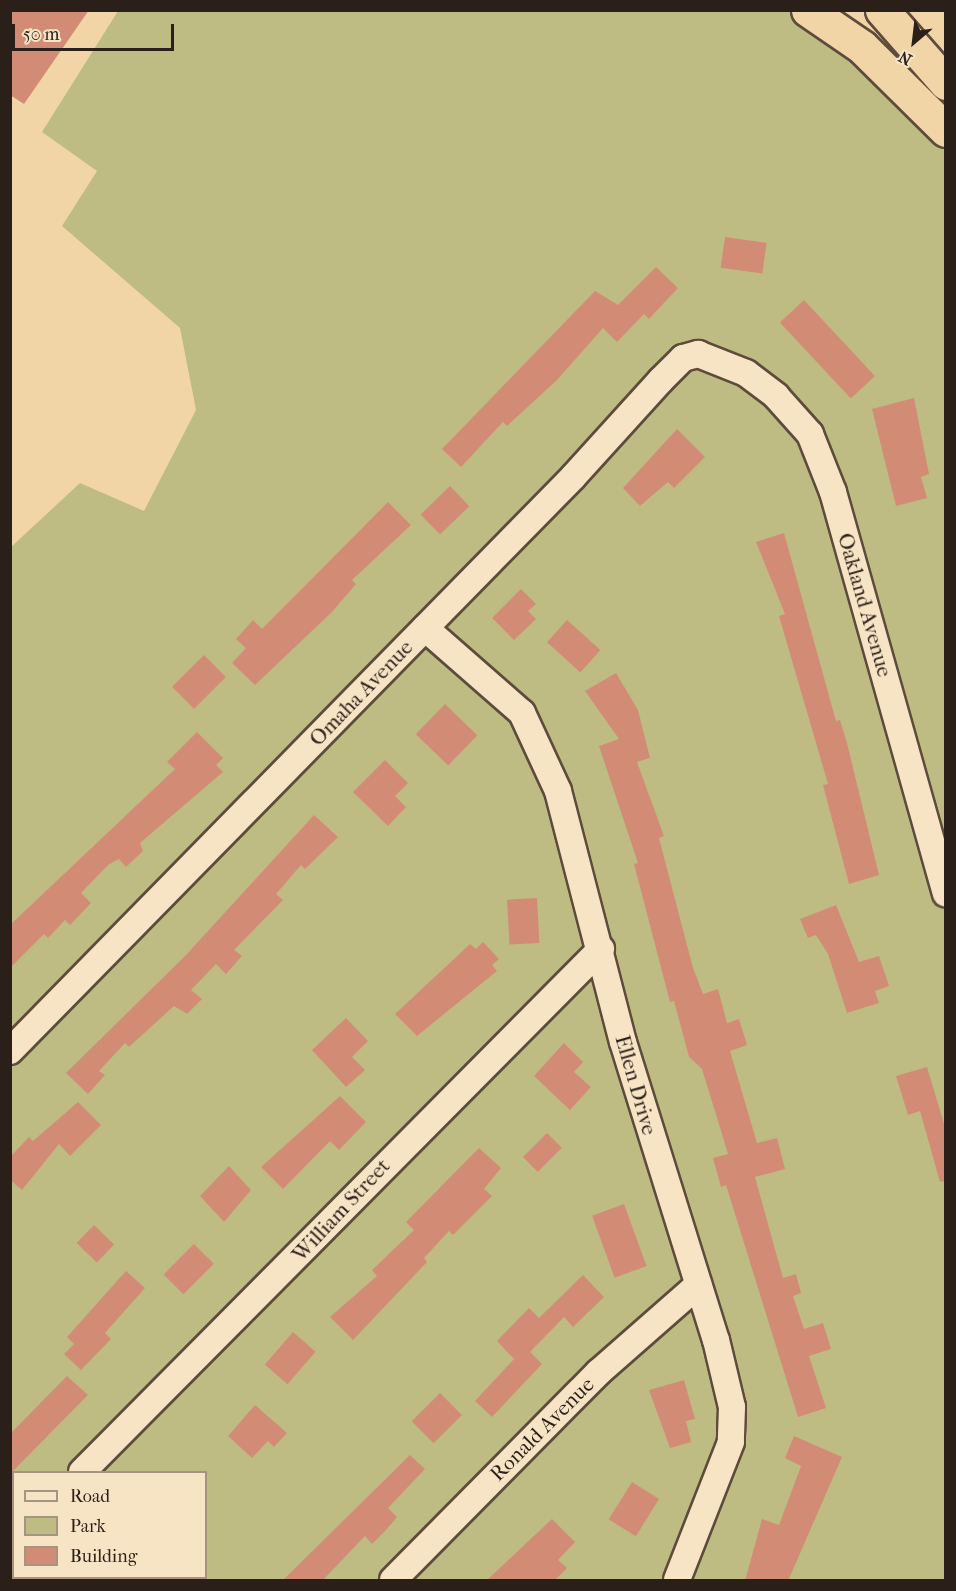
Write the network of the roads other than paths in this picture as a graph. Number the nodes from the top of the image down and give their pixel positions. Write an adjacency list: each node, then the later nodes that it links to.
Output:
1 (808, 10): 4 (highway)
2 (882, 10): 3 (highway)
3 (945, 83)
4 (945, 130)
5 (720, 359): 6 (street, Omaha Avenue); 7 (street, Oakland Avenue)
6 (425, 628): 8 (street, Ellen Drive); 9 (street, Omaha Avenue)
7 (945, 892)
8 (601, 949): 10 (street, Ellen Drive); 11 (street, William Street)
9 (10, 1052)
10 (698, 1285): 12 (street, Ronald Avenue); 13 (street, Ellen Drive)
11 (84, 1471)
12 (393, 1581)
13 (677, 1581)

